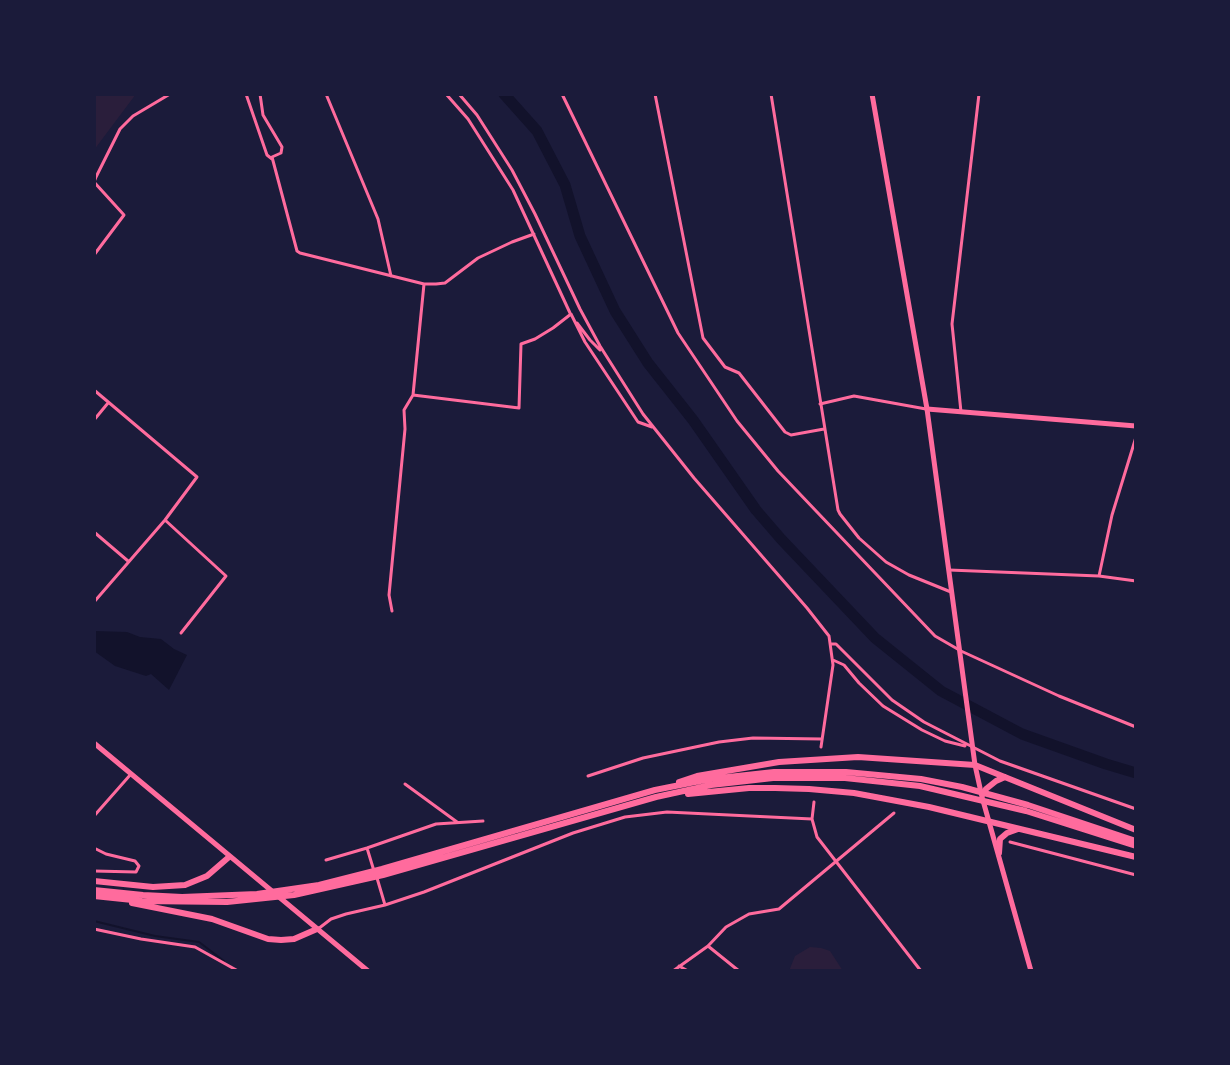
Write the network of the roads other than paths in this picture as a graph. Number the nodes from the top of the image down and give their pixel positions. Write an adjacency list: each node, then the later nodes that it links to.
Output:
1 (170, 94): 14 (street)
2 (246, 94): 12 (street)
3 (260, 94): 12 (street)
4 (326, 94): 15 (street)
5 (446, 94): 13 (street)
6 (459, 94): 18 (street)
7 (562, 94): 41 (street)
8 (655, 94): 28 (street)
9 (771, 94): 22 (street)
10 (872, 94): 23 (main road)
11 (979, 94): 24 (street)
12 (272, 159): 15 (street)
13 (534, 234): 16 (street); 17 (street)
14 (94, 255)
15 (391, 276): 16 (street)
16 (424, 284): 20 (street)
17 (571, 314): 18 (street); 20 (street); 27 (street)
18 (604, 352): 27 (street)
19 (94, 390): 21 (street)
20 (413, 395): 38 (street)
21 (108, 403): 25 (street); 30 (street)
22 (820, 404): 23 (street); 28 (street)
23 (927, 409): 24 (main road); 33 (main road)
24 (961, 412): 26 (main road)
25 (94, 420)
26 (1136, 426)
27 (653, 428): 40 (street)
28 (824, 429): 36 (street)
29 (1136, 437): 34 (street)
30 (165, 520): 32 (street); 39 (street)
31 (94, 532): 32 (street)
32 (128, 561): 37 (street)
33 (949, 570): 34 (street); 36 (main road)
34 (1099, 576): 35 (street)
35 (1136, 581)
36 (952, 592): 41 (main road)
37 (94, 602)
38 (392, 611)
39 (181, 633)
40 (831, 644): 42 (street); 47 (street)
41 (961, 654): 43 (street); 47 (main road)
42 (833, 660): 44 (street); 47 (street)
43 (1136, 727)
44 (822, 739): 46 (street); 50 (street)
45 (94, 743): 49 (main road)
46 (821, 747)
47 (973, 748): 48 (main road); 56 (street)
48 (975, 765): 51 (highway); 53 (highway); 54 (main road)
49 (131, 774): 58 (street); 70 (main road)
50 (588, 776)
51 (1006, 777): 54 (highway); 64 (highway)
52 (405, 784): 62 (street)
53 (656, 794): 61 (highway); 66 (highway); 77 (highway)
54 (982, 797): 61 (main road)
55 (814, 802): 59 (street)
56 (1136, 809)
57 (894, 813): 73 (street)
58 (94, 816)
59 (812, 819): 73 (street); 78 (street)
60 (483, 821): 62 (street)
61 (989, 822): 63 (highway); 69 (main road)
62 (458, 823): 68 (street)
63 (1018, 829): 69 (highway); 71 (highway)
64 (1136, 830)
65 (1010, 842): 75 (street)
66 (1136, 844)
67 (94, 848): 74 (street)
68 (368, 851): 72 (street); 78 (street)
69 (999, 853): 89 (main road)
70 (229, 857): 76 (highway); 80 (main road)
71 (1136, 857)
72 (326, 860)
73 (834, 861): 81 (street); 88 (street)
74 (94, 871)
75 (1136, 875)
76 (94, 881)
77 (94, 894): 80 (highway)
78 (385, 905): 80 (street)
79 (94, 929): 83 (street)
80 (317, 929): 84 (main road)
81 (708, 946): 82 (street); 87 (street)
82 (679, 966): 85 (street); 86 (street)
83 (238, 971)
84 (368, 971)
85 (673, 971)
86 (688, 971)
87 (739, 971)
88 (921, 971)
89 (1031, 971)

